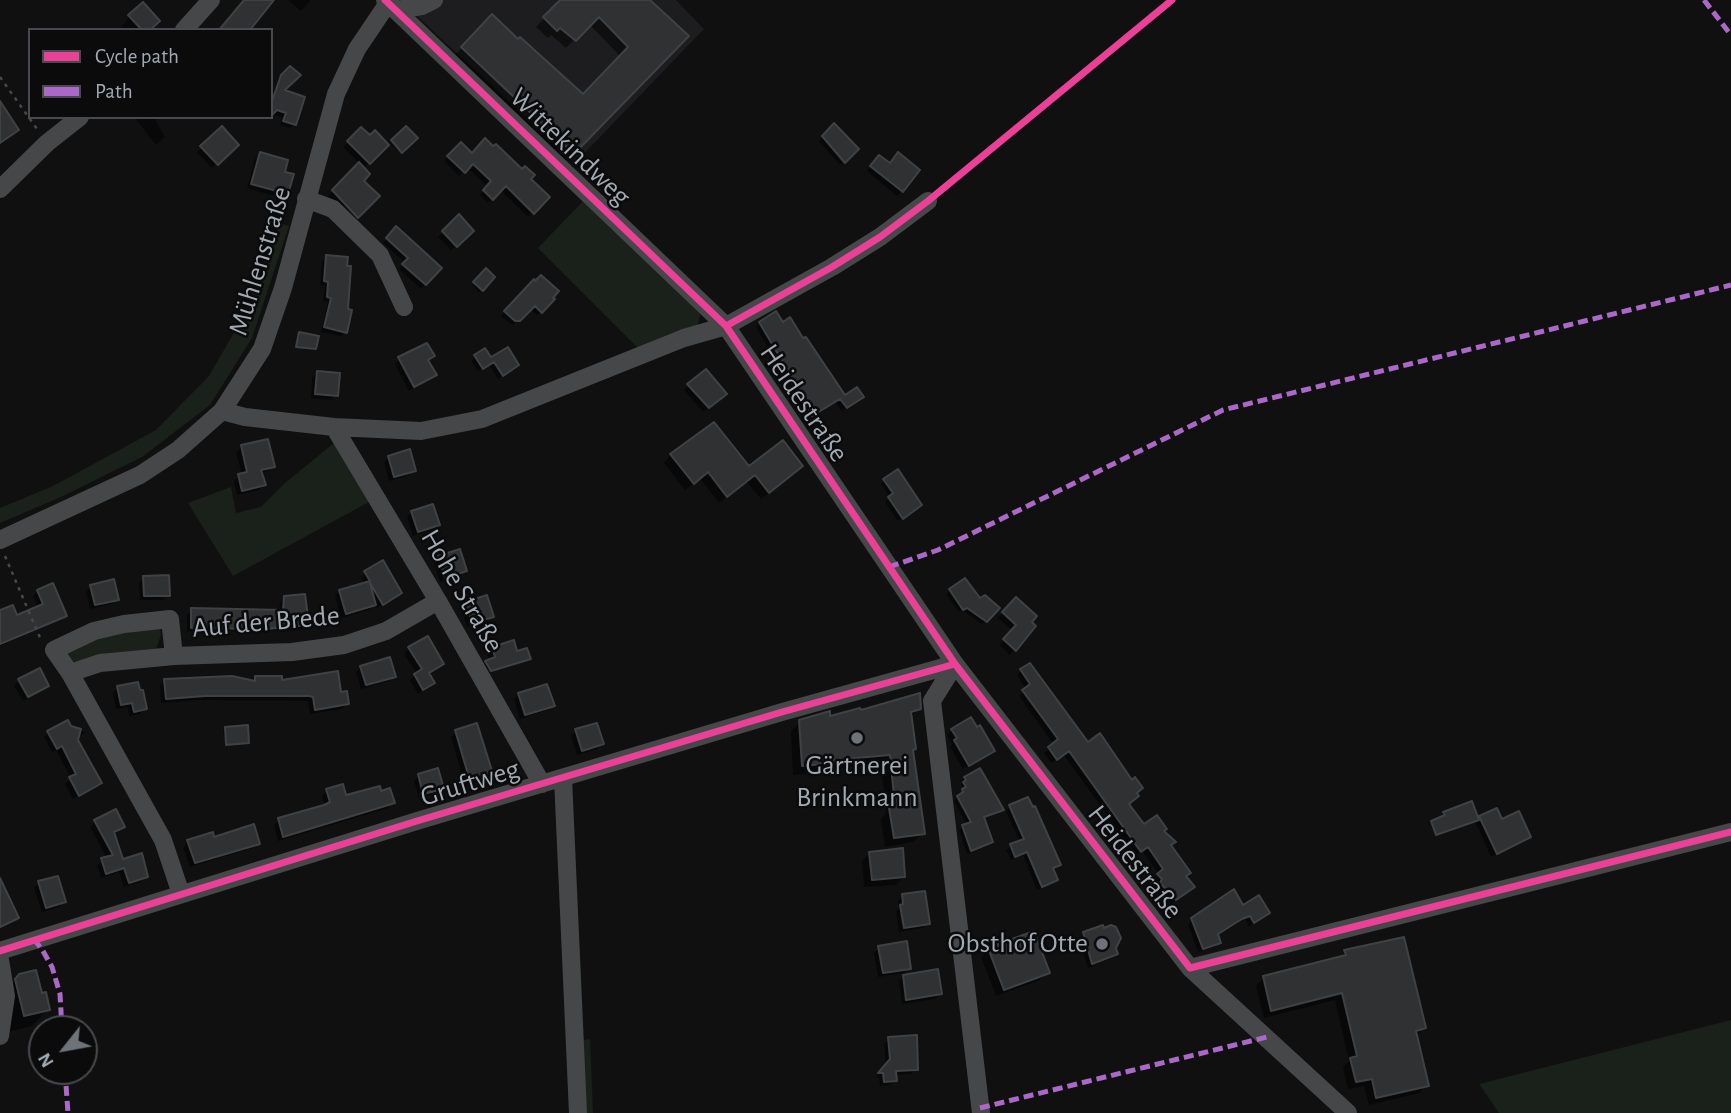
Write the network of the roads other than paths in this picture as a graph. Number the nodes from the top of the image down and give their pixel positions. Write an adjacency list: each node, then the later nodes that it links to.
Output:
1 (211, 0): 4 (street)
2 (433, 0): 3 (street)
3 (390, 3): 7 (street, Mühlenstraße); 10 (street, Wittekindweg)
4 (186, 28)
5 (77, 119): 6 (street)
6 (0, 189)
7 (306, 199): 9 (street); 11 (street, Mühlenstraße)
8 (928, 201): 10 (street)
9 (404, 306)
10 (726, 326): 12 (street, Heidestraße); 16 (street, Heidestraße)
11 (222, 411): 12 (street, Heidestraße); 13 (street, Mühlenstraße)
12 (334, 427): 14 (street, Hohe Straße)
13 (3, 548)
14 (438, 601): 15 (street, Auf der Brede); 19 (street, Hohe Straße)
15 (174, 656): 17 (street, Auf der Brede); 17 (street, Auf der Brede)
16 (955, 664): 18 (street, Gruftweg); 24 (street, Heidestraße); 27 (street)
17 (70, 673): 21 (street)
18 (563, 778): 19 (street, Gruftweg); 26 (street)
19 (542, 784): 21 (street, Gruftweg)
20 (1731, 832): 24 (street)
21 (181, 894): 22 (street, Gruftweg)
22 (0, 951)
23 (0, 960): 25 (street)
24 (1191, 968): 28 (street, Heidestraße)
25 (0, 1036)
26 (578, 1113)
27 (981, 1113)
28 (1348, 1113)

